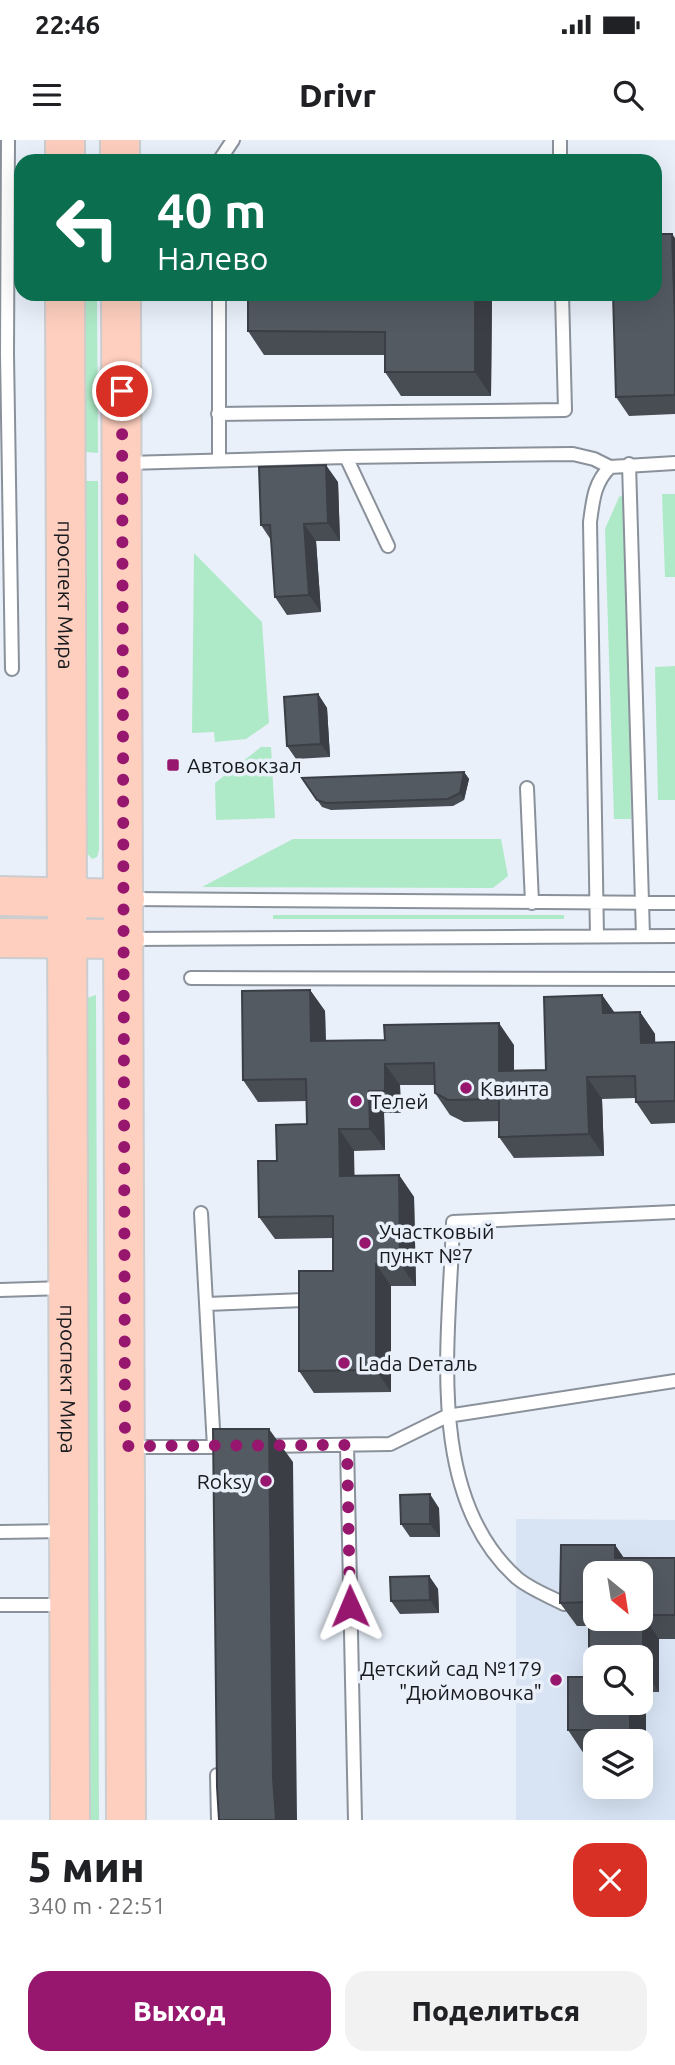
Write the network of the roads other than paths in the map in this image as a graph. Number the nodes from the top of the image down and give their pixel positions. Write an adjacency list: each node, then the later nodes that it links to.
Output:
1 (8, 140): 13 (lane)
2 (65, 301): 9 (main road, проспект Мира)
3 (121, 301): 10 (main road)
4 (219, 301): 6 (lane)
5 (562, 301): 6 (lane)
6 (219, 414): 8 (lane)
7 (346, 457): 8 (lane); 14 (lane); 15 (lane)
8 (219, 459): 10 (lane)
9 (66, 463): 10 (main road); 19 (main road, проспект Мира)
10 (122, 463): 20 (main road)
11 (675, 463): 12 (lane)
12 (629, 464): 14 (lane); 23 (lane)
13 (5, 466): 16 (lane)
14 (610, 467): 22 (lane)
15 (388, 546)
16 (12, 669)
17 (527, 788): 21 (lane)
18 (0, 896): 19 (main road)
19 (67, 896): 20 (main road); 29 (main road, проспект Мира)
20 (125, 899): 21 (lane); 30 (main road)
21 (532, 902): 22 (lane)
22 (596, 903): 23 (lane); 25 (lane)
23 (642, 903): 24 (lane); 26 (lane)
24 (675, 903)
25 (597, 936): 26 (lane); 30 (lane)
26 (643, 936): 27 (lane)
27 (675, 936)
28 (0, 938): 29 (main road)
29 (67, 939): 30 (main road); 35 (main road, проспект Мира)
30 (125, 939): 42 (main road)
31 (191, 978): 32 (lane)
32 (675, 979)
33 (675, 1212): 40 (lane)
34 (201, 1213): 38 (lane)
35 (68, 1288): 36 (lane); 46 (main road, проспект Мира)
36 (0, 1290)
37 (304, 1300): 38 (lane)
38 (207, 1304): 43 (lane)
39 (675, 1381): 40 (lane)
40 (447, 1416): 41 (lane); 48 (lane)
41 (347, 1445): 44 (lane); 55 (lane)
42 (125, 1446): 43 (lane); 53 (main road)
43 (221, 1447): 45 (lane)
44 (254, 1447)
45 (214, 1461)
46 (69, 1531): 47 (lane); 50 (main road, проспект Мира)
47 (0, 1532)
48 (564, 1604)
49 (0, 1605): 50 (lane)
50 (69, 1605): 52 (main road, проспект Мира)
51 (217, 1765): 54 (lane)
52 (70, 1820)
53 (126, 1820)
54 (218, 1820)
55 (355, 1820)

